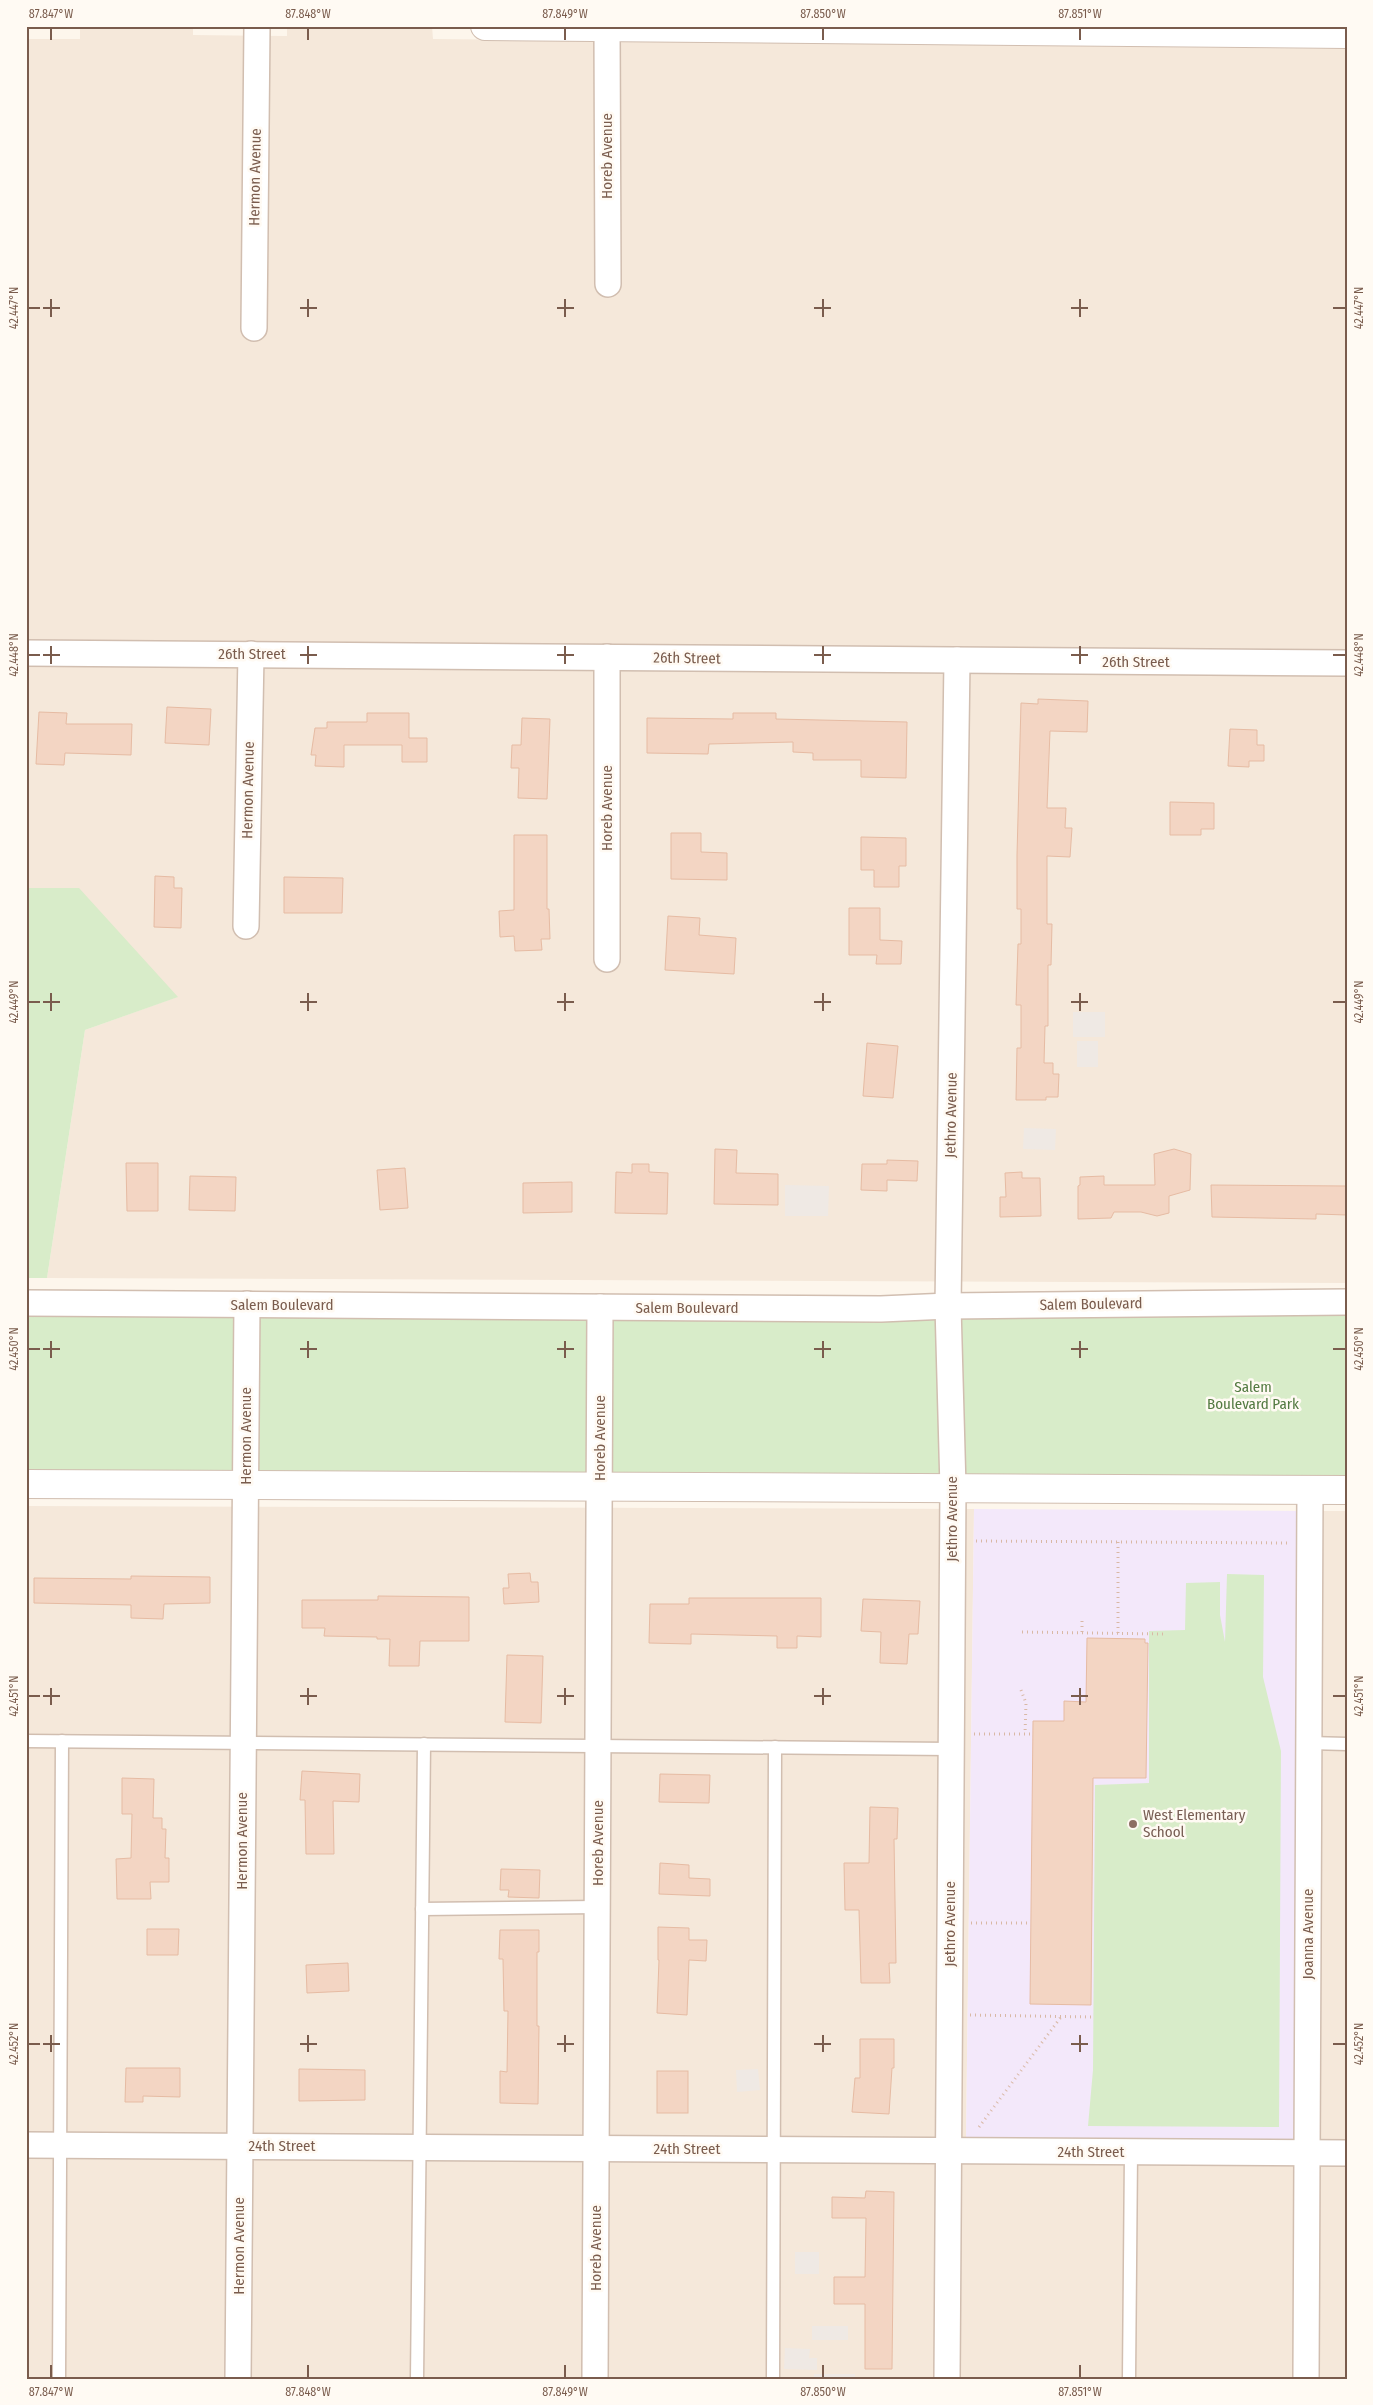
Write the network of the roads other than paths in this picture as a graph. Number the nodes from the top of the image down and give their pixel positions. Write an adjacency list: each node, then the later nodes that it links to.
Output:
1 (257, 26): 7 (street, Hermon Avenue)
2 (485, 26): 3 (street)
3 (500, 26): 4 (street)
4 (607, 28): 5 (street); 6 (street, Horeb Avenue)
5 (1347, 34)
6 (608, 284)
7 (254, 328)
8 (26, 653): 9 (street, 26th Street)
9 (251, 654): 10 (street, 26th Street); 13 (street, Hermon Avenue)
10 (607, 657): 11 (street, 26th Street); 14 (street, Horeb Avenue)
11 (957, 660): 12 (street, 26th Street); 18 (street, Jethro Avenue)
12 (1347, 663)
13 (246, 926)
14 (607, 960)
15 (1347, 1302): 18 (street, Salem Boulevard)
16 (26, 1304): 17 (street, Salem Boulevard)
17 (247, 1304): 19 (street, Salem Boulevard); 21 (street, Hermon Avenue)
18 (948, 1306): 19 (street, Salem Boulevard); 23 (street, Jethro Avenue)
19 (600, 1307): 22 (street, Horeb Avenue)
20 (26, 1484): 21 (street)
21 (245, 1485): 22 (street); 29 (street, Hermon Avenue)
22 (600, 1486): 23 (street); 33 (street, Horeb Avenue)
23 (953, 1488): 24 (street); 28 (street, Jethro Avenue)
24 (1310, 1490): 25 (street); 30 (street, Joanna Avenue)
25 (1347, 1490)
26 (26, 1741): 27 (lane)
27 (62, 1741): 29 (lane); 38 (lane)
28 (951, 1741): 34 (lane); 43 (street, Jethro Avenue)
29 (243, 1743): 31 (lane); 39 (street, Hermon Avenue)
30 (1309, 1743): 32 (lane); 45 (street, Joanna Avenue)
31 (424, 1744): 33 (lane); 36 (lane)
32 (1347, 1744)
33 (598, 1746): 34 (lane); 35 (street, Horeb Avenue)
34 (775, 1747): 42 (lane)
35 (597, 1907): 36 (lane); 41 (street, Horeb Avenue)
36 (422, 1909): 40 (lane)
37 (26, 2145): 38 (street, 24th Street)
38 (60, 2145): 39 (street, 24th Street); 47 (lane)
39 (240, 2146): 40 (street, 24th Street); 48 (street, Hermon Avenue)
40 (420, 2147): 41 (street, 24th Street); 49 (lane)
41 (596, 2148): 42 (street, 24th Street); 50 (street, Horeb Avenue)
42 (774, 2149): 43 (street, 24th Street); 51 (lane)
43 (949, 2151): 44 (street, 24th Street); 52 (street, Jethro Avenue)
44 (1131, 2152): 45 (street, 24th Street); 53 (lane)
45 (1307, 2153): 46 (street, 24th Street); 54 (street, Joanna Avenue)
46 (1347, 2153)
47 (59, 2379)
48 (238, 2379)
49 (417, 2379)
50 (595, 2379)
51 (773, 2379)
52 (947, 2379)
53 (1129, 2379)
54 (1306, 2379)

